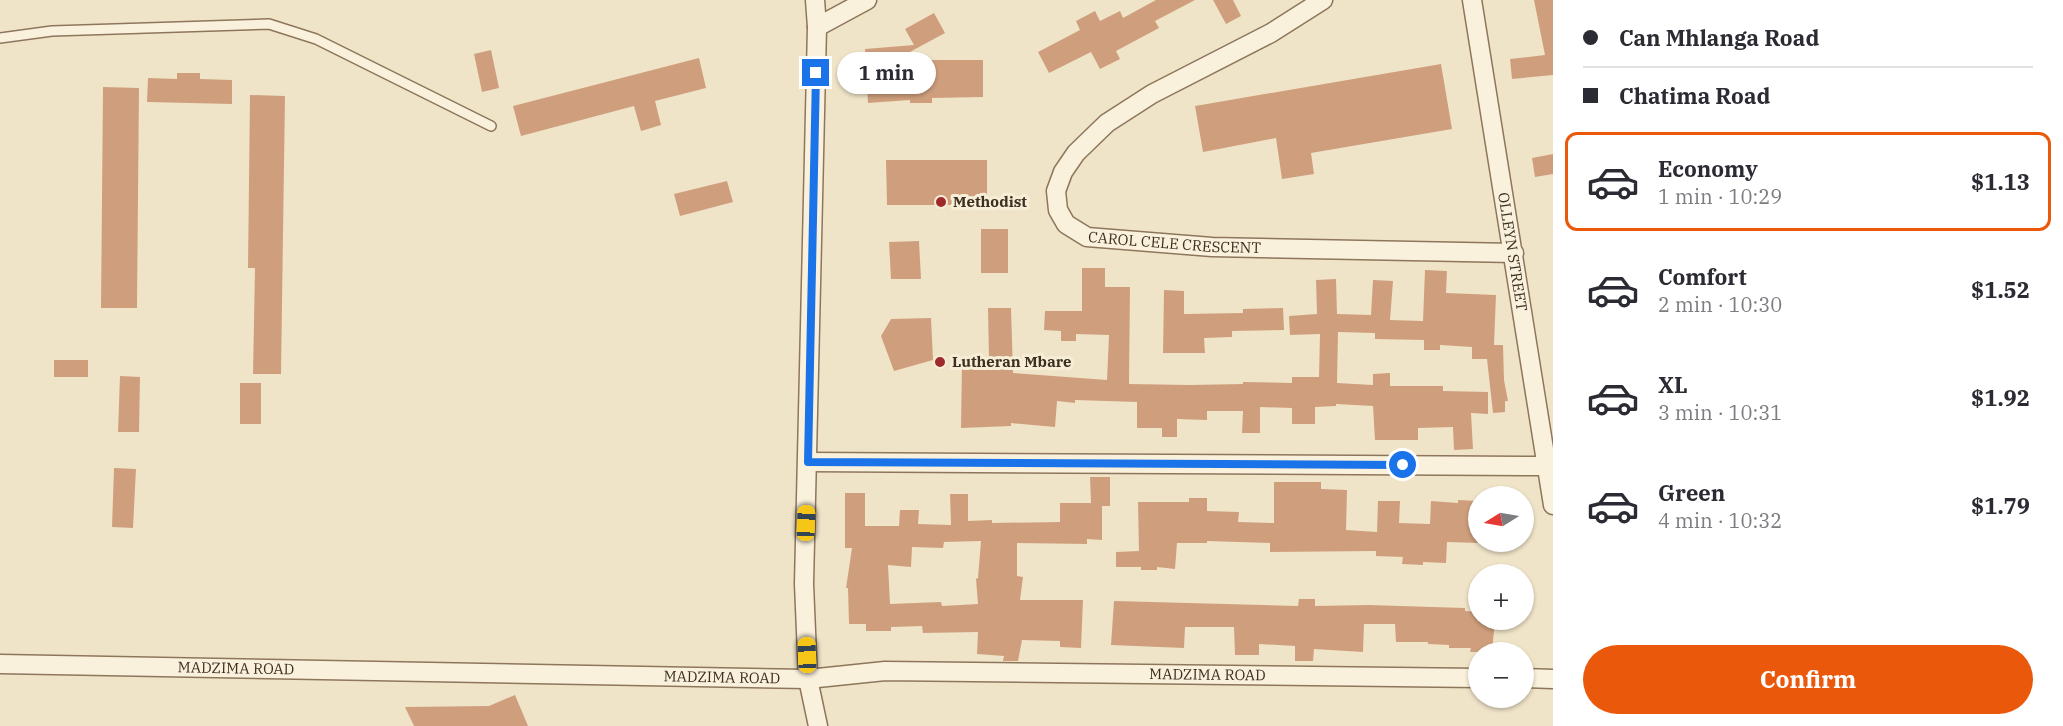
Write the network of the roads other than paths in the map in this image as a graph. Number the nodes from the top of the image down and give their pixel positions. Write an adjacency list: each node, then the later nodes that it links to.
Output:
1 (815, 0): 5 (street)
2 (867, 0): 5 (street)
3 (1323, 0): 8 (street, CAROL CELE CRESCENT)
4 (1472, 0): 8 (street, OLLEYN STREET)
5 (816, 27): 9 (street)
6 (0, 38): 7 (lane)
7 (491, 126)
8 (1514, 253): 10 (street, OLLEYN STREET)
9 (808, 462): 10 (street); 15 (street)
10 (1546, 466): 11 (street, OLLEYN STREET)
11 (1553, 505)
12 (0, 664): 15 (street, MADZIMA ROAD)
13 (1468, 678): 15 (street, MADZIMA ROAD)
14 (1534, 678): 16 (street)
15 (808, 679): 17 (street)
16 (1553, 679)
17 (819, 726)

